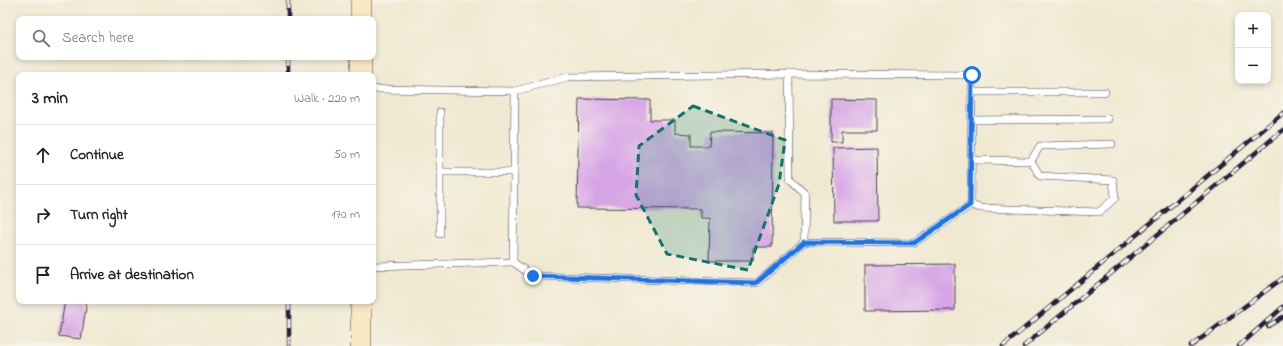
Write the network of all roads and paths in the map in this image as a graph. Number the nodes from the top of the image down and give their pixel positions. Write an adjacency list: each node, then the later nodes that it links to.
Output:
1 (361, 0): 2 (main road)
2 (361, 16)
3 (361, 60): 4 (main road)
4 (361, 72)
5 (789, 74): 7 (lane); 8 (lane); 20 (lane)
6 (376, 89): 7 (lane)
7 (515, 91): 17 (lane)
8 (972, 92): 9 (lane); 12 (lane)
9 (1105, 92)
10 (440, 112): 16 (lane)
11 (1108, 119): 12 (lane)
12 (972, 120): 14 (lane)
13 (1112, 144): 15 (lane)
14 (971, 160): 15 (lane); 18 (lane)
15 (1031, 161): 18 (lane)
16 (440, 172): 17 (lane); 19 (lane)
17 (514, 172): 21 (lane)
18 (970, 205): 20 (lane)
19 (440, 234)
20 (804, 242): 21 (lane)
21 (513, 262): 22 (lane)
22 (376, 266)
23 (361, 304): 24 (main road)
24 (361, 346)

